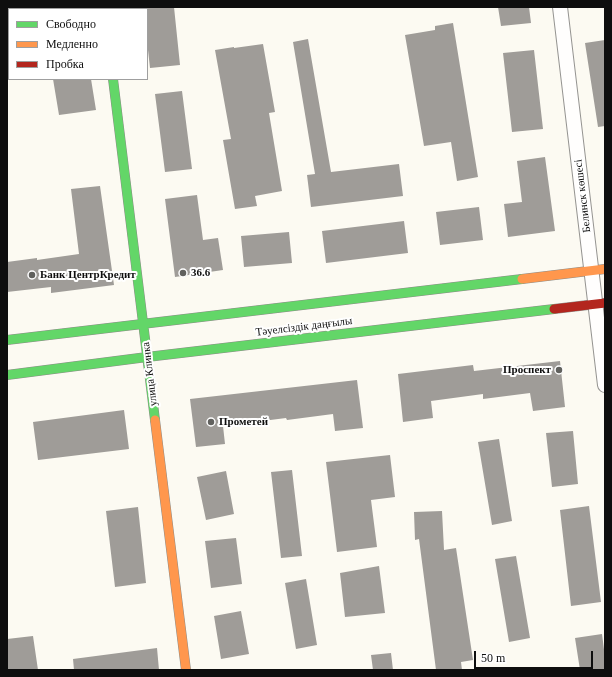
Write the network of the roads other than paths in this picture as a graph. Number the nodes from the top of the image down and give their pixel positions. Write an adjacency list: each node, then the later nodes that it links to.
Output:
1 (560, 7): 3 (street, Белинск көшесі)
2 (113, 80): 5 (street, улица Клинка)
3 (598, 270): 4 (street, Белинск көшесі); 5 (street, Тәуелсіздік даңғылы)
4 (600, 304): 7 (street, Тәуелсіздік даңғылы); 9 (street, Белинск көшесі)
5 (144, 324): 6 (street, Тәуелсіздік даңғылы); 7 (street, улица Клинка)
6 (7, 340)
7 (147, 357): 8 (street, Тәуелсіздік даңғылы); 10 (street, улица Клинка)
8 (7, 375)
9 (605, 385)
10 (186, 670)

